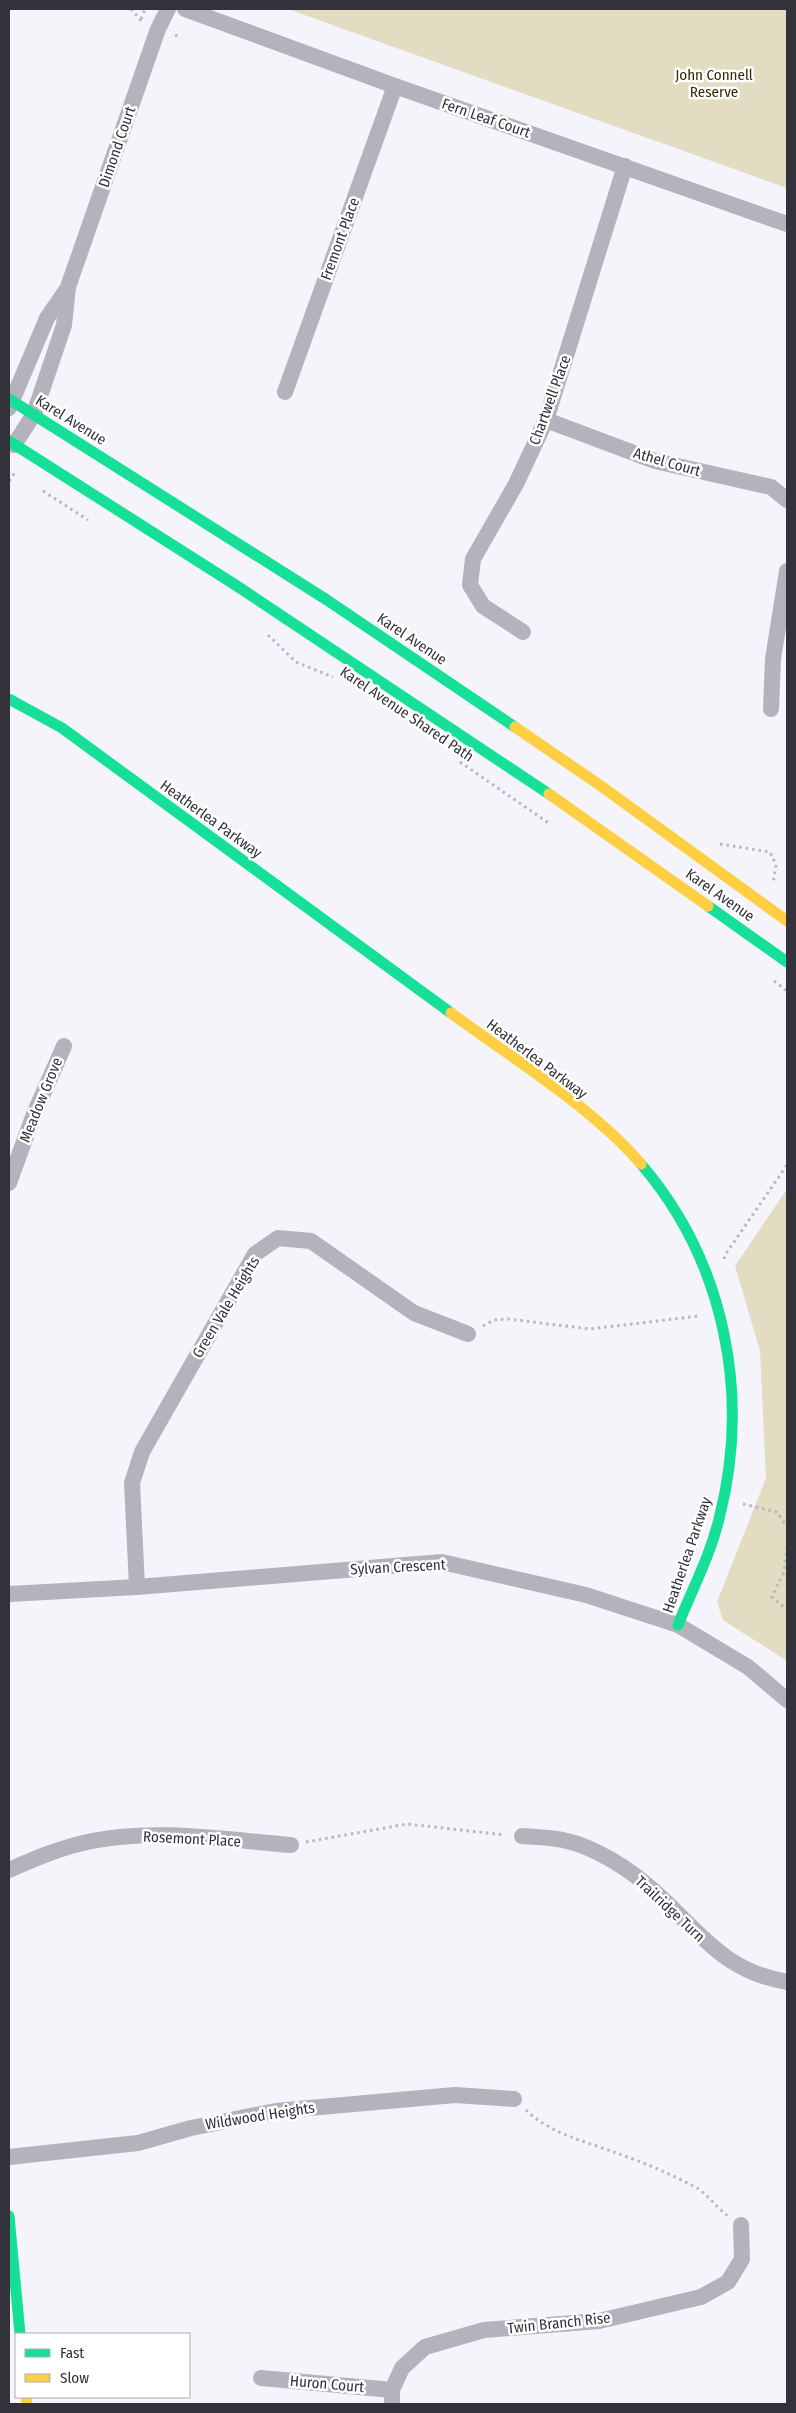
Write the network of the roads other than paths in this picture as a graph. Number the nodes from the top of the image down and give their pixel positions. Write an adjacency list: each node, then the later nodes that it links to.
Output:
1 (168, 9): 6 (street, Dimond Court)
2 (185, 9): 3 (street, Fern Leaf Court)
3 (395, 86): 4 (street, Fern Leaf Court); 7 (street, Fremont Place)
4 (625, 166): 5 (street, Fern Leaf Court); 10 (street, Chartwell Place)
5 (787, 224)
6 (68, 287): 8 (street, Dimond Court); 9 (street, Dimond Court)
7 (285, 392)
8 (10, 402): 9 (main road, Karel Avenue)
9 (34, 414): 11 (street, Dimond Court); 13 (main road, Karel Avenue)
10 (546, 420): 12 (street, Athel Court); 16 (street, Chartwell Place)
11 (11, 443): 20 (main road, Karel Avenue)
12 (787, 500)
13 (237, 543): 14 (main road); 19 (main road, Karel Avenue)
14 (253, 566)
15 (787, 571): 18 (street)
16 (523, 632)
17 (9, 699): 26 (main road, Heatherlea Parkway)
18 (771, 709)
19 (787, 921)
20 (787, 962)
21 (64, 1046): 22 (street, Meadow Grove)
22 (9, 1183)
23 (468, 1334): 24 (street, Green Vale Heights)
24 (137, 1587): 25 (street, Sylvan Crescent); 26 (street, Sylvan Crescent)
25 (9, 1594)
26 (678, 1626): 27 (street, Sylvan Crescent)
27 (787, 1700)
28 (522, 1836): 31 (street, Trailridge Turn)
29 (291, 1845): 30 (street, Rosemont Place)
30 (9, 1870)
31 (787, 1982)
32 (514, 2098): 33 (street, Wildwood Heights)
33 (9, 2157)
34 (9, 2216): 36 (main road)
35 (741, 2225): 38 (street, Twin Branch Rise)
36 (20, 2333)
37 (261, 2378): 38 (street, Huron Court)
38 (392, 2397)

